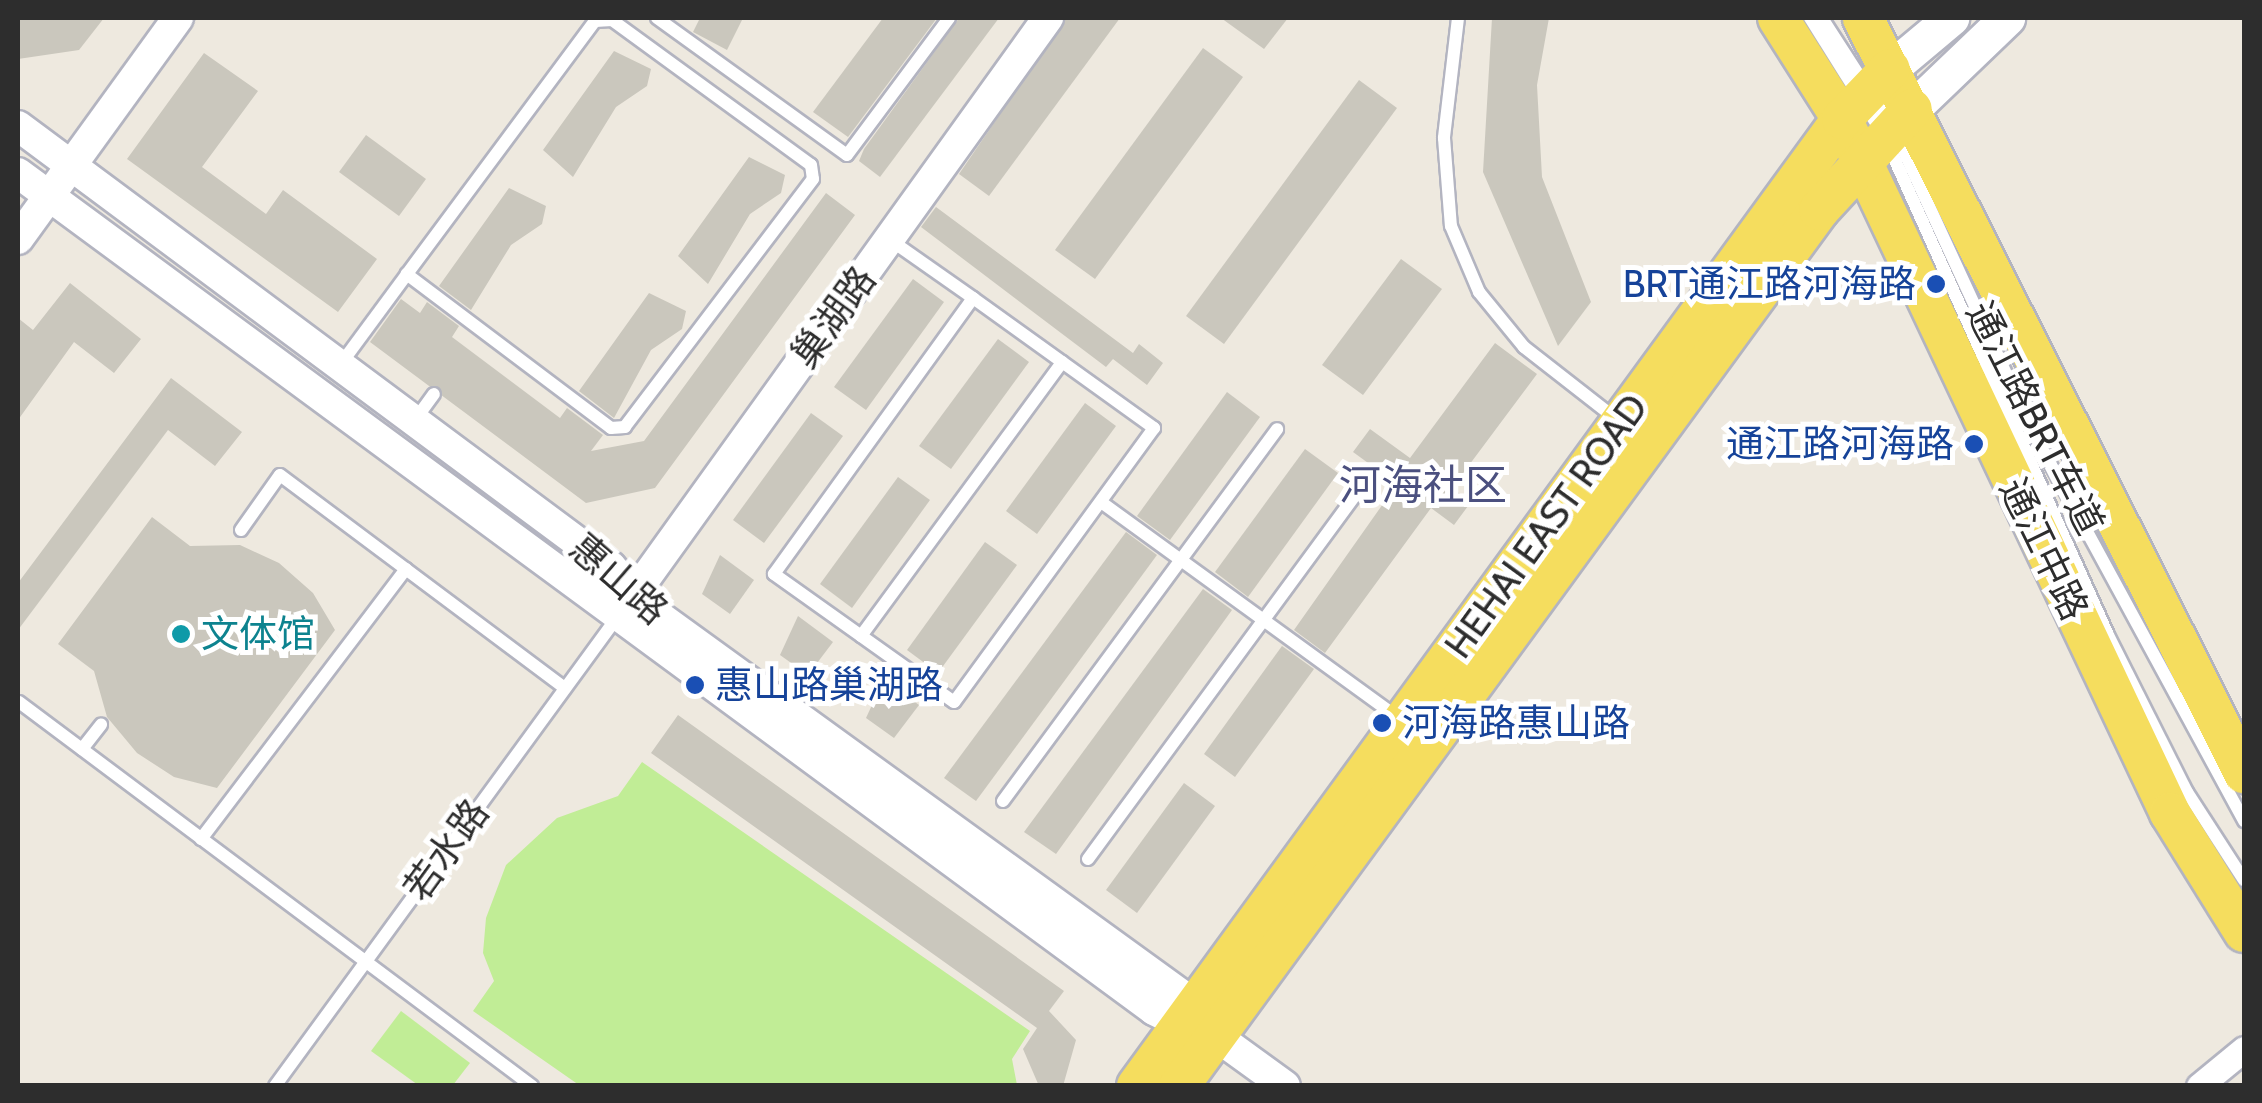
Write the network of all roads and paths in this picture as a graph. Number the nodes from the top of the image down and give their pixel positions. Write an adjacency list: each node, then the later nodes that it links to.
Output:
1 (178, 18): 15 (street)
2 (657, 18): 3 (lane)
3 (949, 18)
4 (1458, 18): 28 (lane)
5 (1778, 18): 12 (main road, 通江中路)
6 (1810, 18): 12 (lane)
7 (1822, 18): 12 (lane)
8 (1862, 18): 12 (main road, 通江中路)
9 (1951, 18): 12 (main road)
10 (2008, 18): 14 (main road)
11 (1040, 20): 19 (street, 巢湖路)
12 (1866, 94): 14 (main road); 14 (main road, 通江中路); 28 (main road, HEHAI EAST ROAD)
13 (18, 126): 15 (street, 惠山路)
14 (1887, 132): 35 (lane, 通江路BRT车道); 39 (main road, 通江中路); 50 (lane, 通江路BRT车道); 51 (main road, 通江中路); 53 (main road, HEHAI EAST ROAD)
15 (71, 165): 17 (street); 25 (street, 惠山路)
16 (18, 173): 17 (street, 惠山路)
17 (49, 196): 18 (street); 36 (street, 惠山路)
18 (18, 238)
19 (889, 239): 21 (lane); 36 (street, 巢湖路)
20 (407, 274): 22 (lane); 22 (lane); 25 (lane)
21 (973, 298): 24 (lane); 38 (lane)
22 (480, 330): 23 (lane)
23 (471, 343)
24 (1062, 362): 31 (lane); 38 (lane)
25 (340, 365): 27 (street, 惠山路)
26 (434, 394): 27 (lane)
27 (415, 420): 36 (street, 惠山路)
28 (1622, 422): 42 (main road, HEHAI EAST ROAD)
29 (1277, 430): 33 (lane)
30 (1361, 488): 37 (lane)
31 (1100, 502): 33 (lane); 38 (lane)
32 (241, 530): 34 (lane)
33 (1180, 560): 37 (lane); 46 (lane)
34 (406, 569): 40 (lane); 48 (lane)
35 (2116, 577): 39 (lane); 47 (lane, 通江路BRT车道)
36 (626, 605): 40 (lane, 若水路); 53 (street, 惠山路)
37 (1264, 621): 42 (lane); 49 (lane)
38 (861, 636)
39 (2175, 636): 45 (main road, 通江中路)
40 (565, 688): 52 (lane, 若水路)
41 (20, 702): 44 (lane)
42 (1404, 723): 53 (main road, HEHAI EAST ROAD)
43 (101, 725): 44 (lane)
44 (82, 749): 48 (lane)
45 (2244, 773)
46 (1003, 802)
47 (2244, 822)
48 (201, 839): 52 (lane)
49 (1088, 859)
50 (2244, 880)
51 (2244, 932)
52 (365, 962): 55 (lane, 若水路); 56 (lane)
53 (1198, 1023): 57 (main road, HEHAI EAST ROAD); 58 (main road, HEHAI EAST ROAD); 59 (street, 惠山路)
54 (2244, 1048): 60 (street)
55 (276, 1086)
56 (532, 1086)
57 (1137, 1086)
58 (1179, 1086)
59 (1285, 1086)
60 (2199, 1086)

